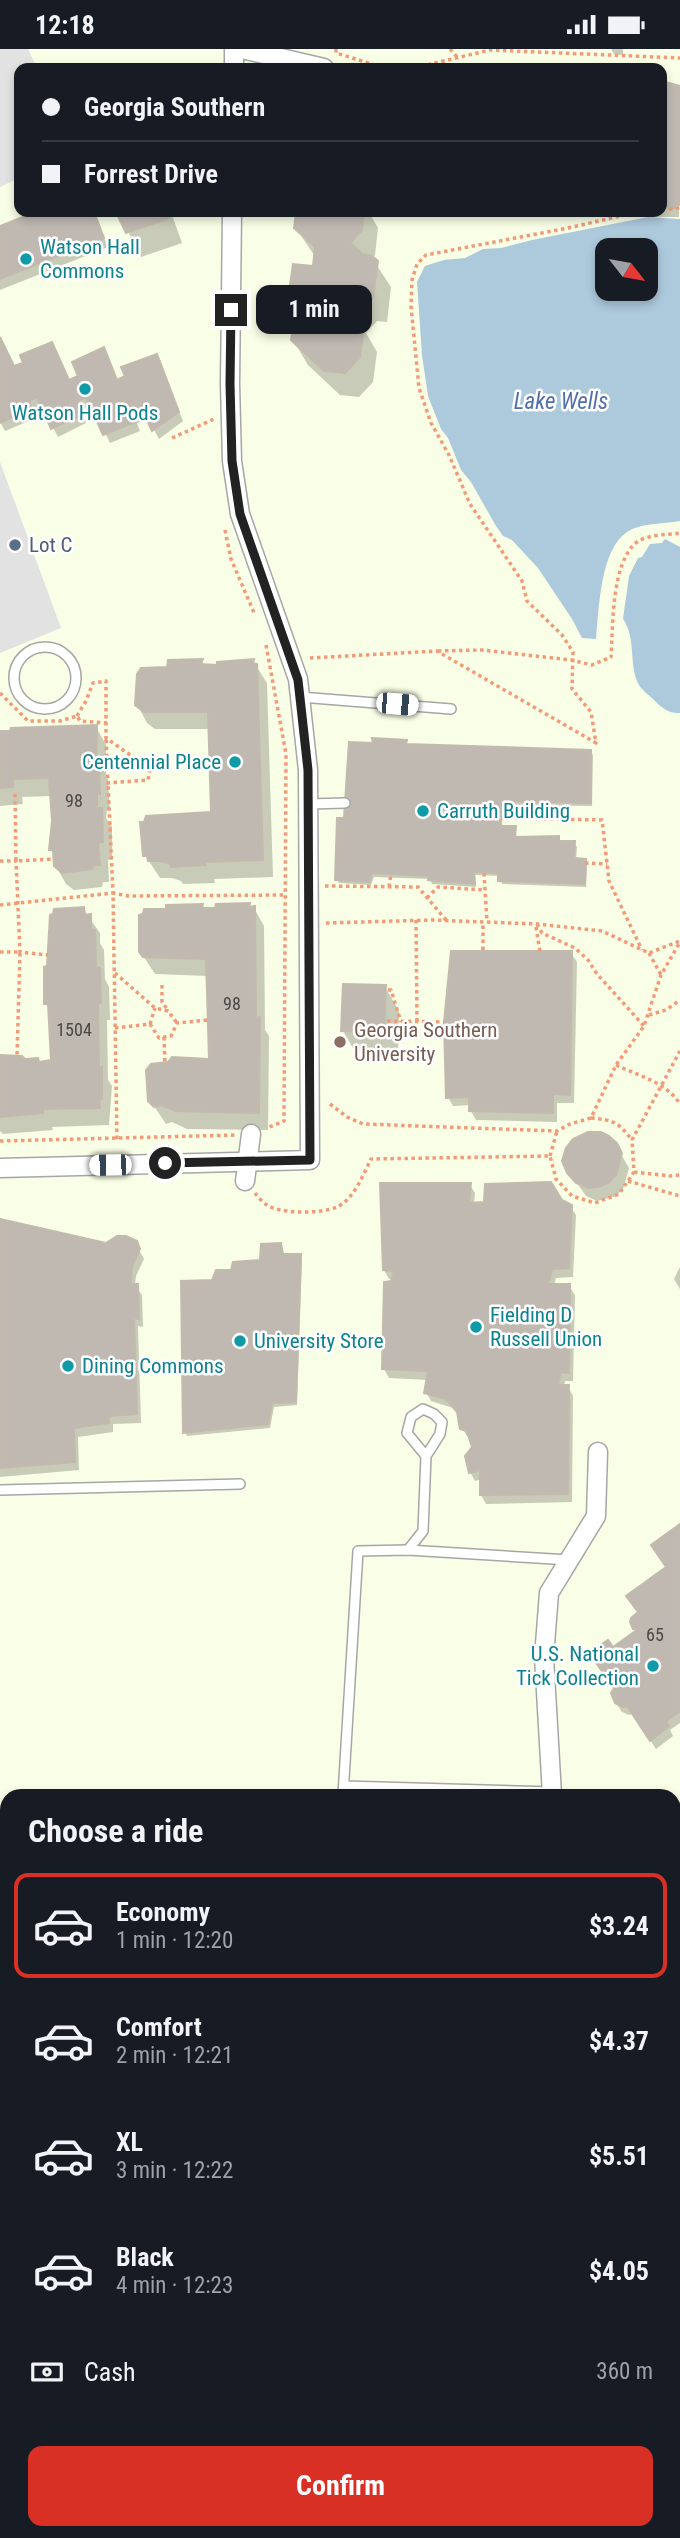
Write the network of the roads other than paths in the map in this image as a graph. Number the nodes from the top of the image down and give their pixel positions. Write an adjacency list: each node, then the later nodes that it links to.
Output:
1 (242, 49): 2 (street)
2 (302, 63)
3 (232, 217): 5 (street)
4 (23, 655): 4 (lane)
5 (300, 697): 6 (lane); 8 (street)
6 (451, 709)
7 (345, 803): 8 (lane)
8 (308, 804): 10 (street)
9 (251, 1134): 10 (street)
10 (247, 1161): 11 (street); 12 (street)
11 (0, 1168)
12 (245, 1181)
13 (598, 1452): 18 (street)
14 (426, 1456): 14 (lane); 17 (lane)
15 (240, 1485): 16 (lane)
16 (0, 1490)
17 (408, 1550): 18 (lane); 19 (lane)
18 (569, 1560): 20 (street)
19 (343, 1789)
20 (556, 1789)

